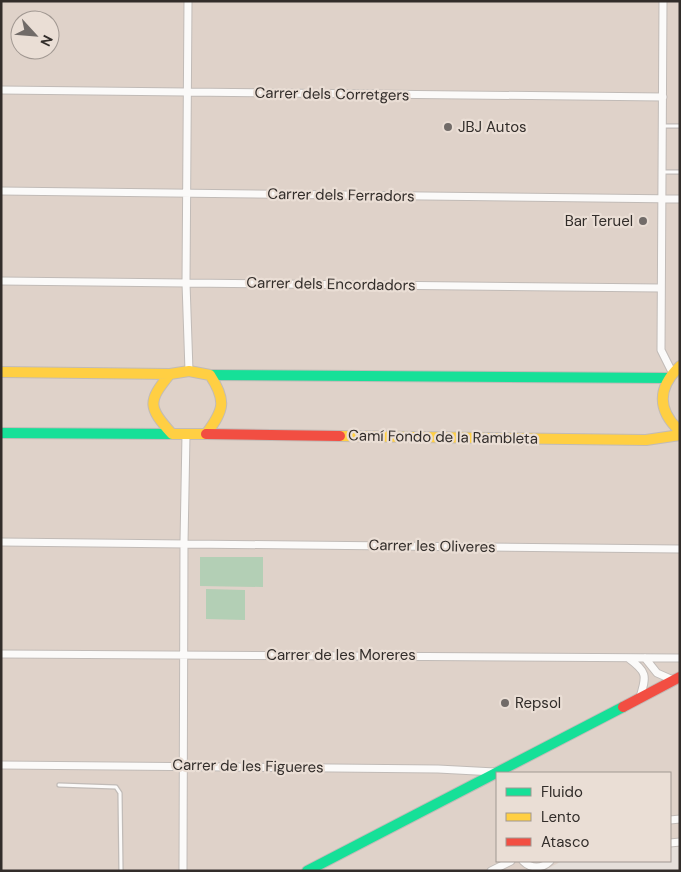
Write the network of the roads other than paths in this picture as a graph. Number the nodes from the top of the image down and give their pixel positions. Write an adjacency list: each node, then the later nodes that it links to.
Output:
1 (188, 1): 4 (street)
2 (663, 1): 5 (street)
3 (1, 90): 4 (street, Carrer dels Corretgers)
4 (187, 93): 5 (street, Carrer dels Corretgers); 11 (street)
5 (663, 97): 6 (street)
6 (663, 126): 7 (lane); 8 (street)
7 (680, 126)
8 (663, 172): 9 (lane); 12 (street)
9 (680, 172)
10 (1, 191): 11 (street, Carrer dels Ferradors)
11 (187, 193): 12 (street, Carrer dels Ferradors); 15 (street)
12 (663, 198): 13 (street, Carrer dels Ferradors); 16 (street)
13 (680, 199)
14 (1, 281): 15 (street, Carrer dels Encordadors)
15 (186, 283): 16 (street, Carrer dels Encordadors); 17 (street)
16 (661, 288): 19 (street)
17 (188, 371): 20 (street); 21 (street)
18 (1, 372): 20 (street)
19 (673, 372): 21 (street); 22 (street)
20 (170, 374): 24 (street)
21 (210, 375): 25 (street)
22 (680, 431)
23 (1, 433): 24 (street)
24 (172, 434): 26 (street)
25 (206, 434): 26 (street); 27 (street, Camí Fondo de la Rambleta)
26 (186, 435): 29 (street)
27 (680, 435)
28 (1, 542): 29 (street, Carrer les Oliveres)
29 (184, 543): 30 (street, Carrer les Oliveres); 32 (street)
30 (680, 549)
31 (1, 654): 32 (street, Carrer de les Moreres)
32 (184, 654): 33 (street, Carrer de les Moreres); 39 (street)
33 (628, 658): 34 (street, Carrer de les Moreres); 37 (street)
34 (645, 658): 35 (street, Carrer de les Moreres); 36 (street)
35 (680, 658)
36 (676, 679): 37 (street)
37 (640, 697): 40 (street)
38 (1, 765): 39 (street, Carrer de les Figueres)
39 (184, 766): 41 (street, Carrer de les Figueres); 49 (street)
40 (500, 772)
41 (496, 774): 47 (street)
42 (59, 785): 48 (lane)
43 (509, 862): 51 (street)
44 (524, 862): 46 (street)
45 (549, 862): 46 (street)
46 (543, 866): 52 (street)
47 (322, 867): 50 (street)
48 (121, 871)
49 (183, 871)
50 (307, 871)
51 (491, 871)
52 (534, 871)

